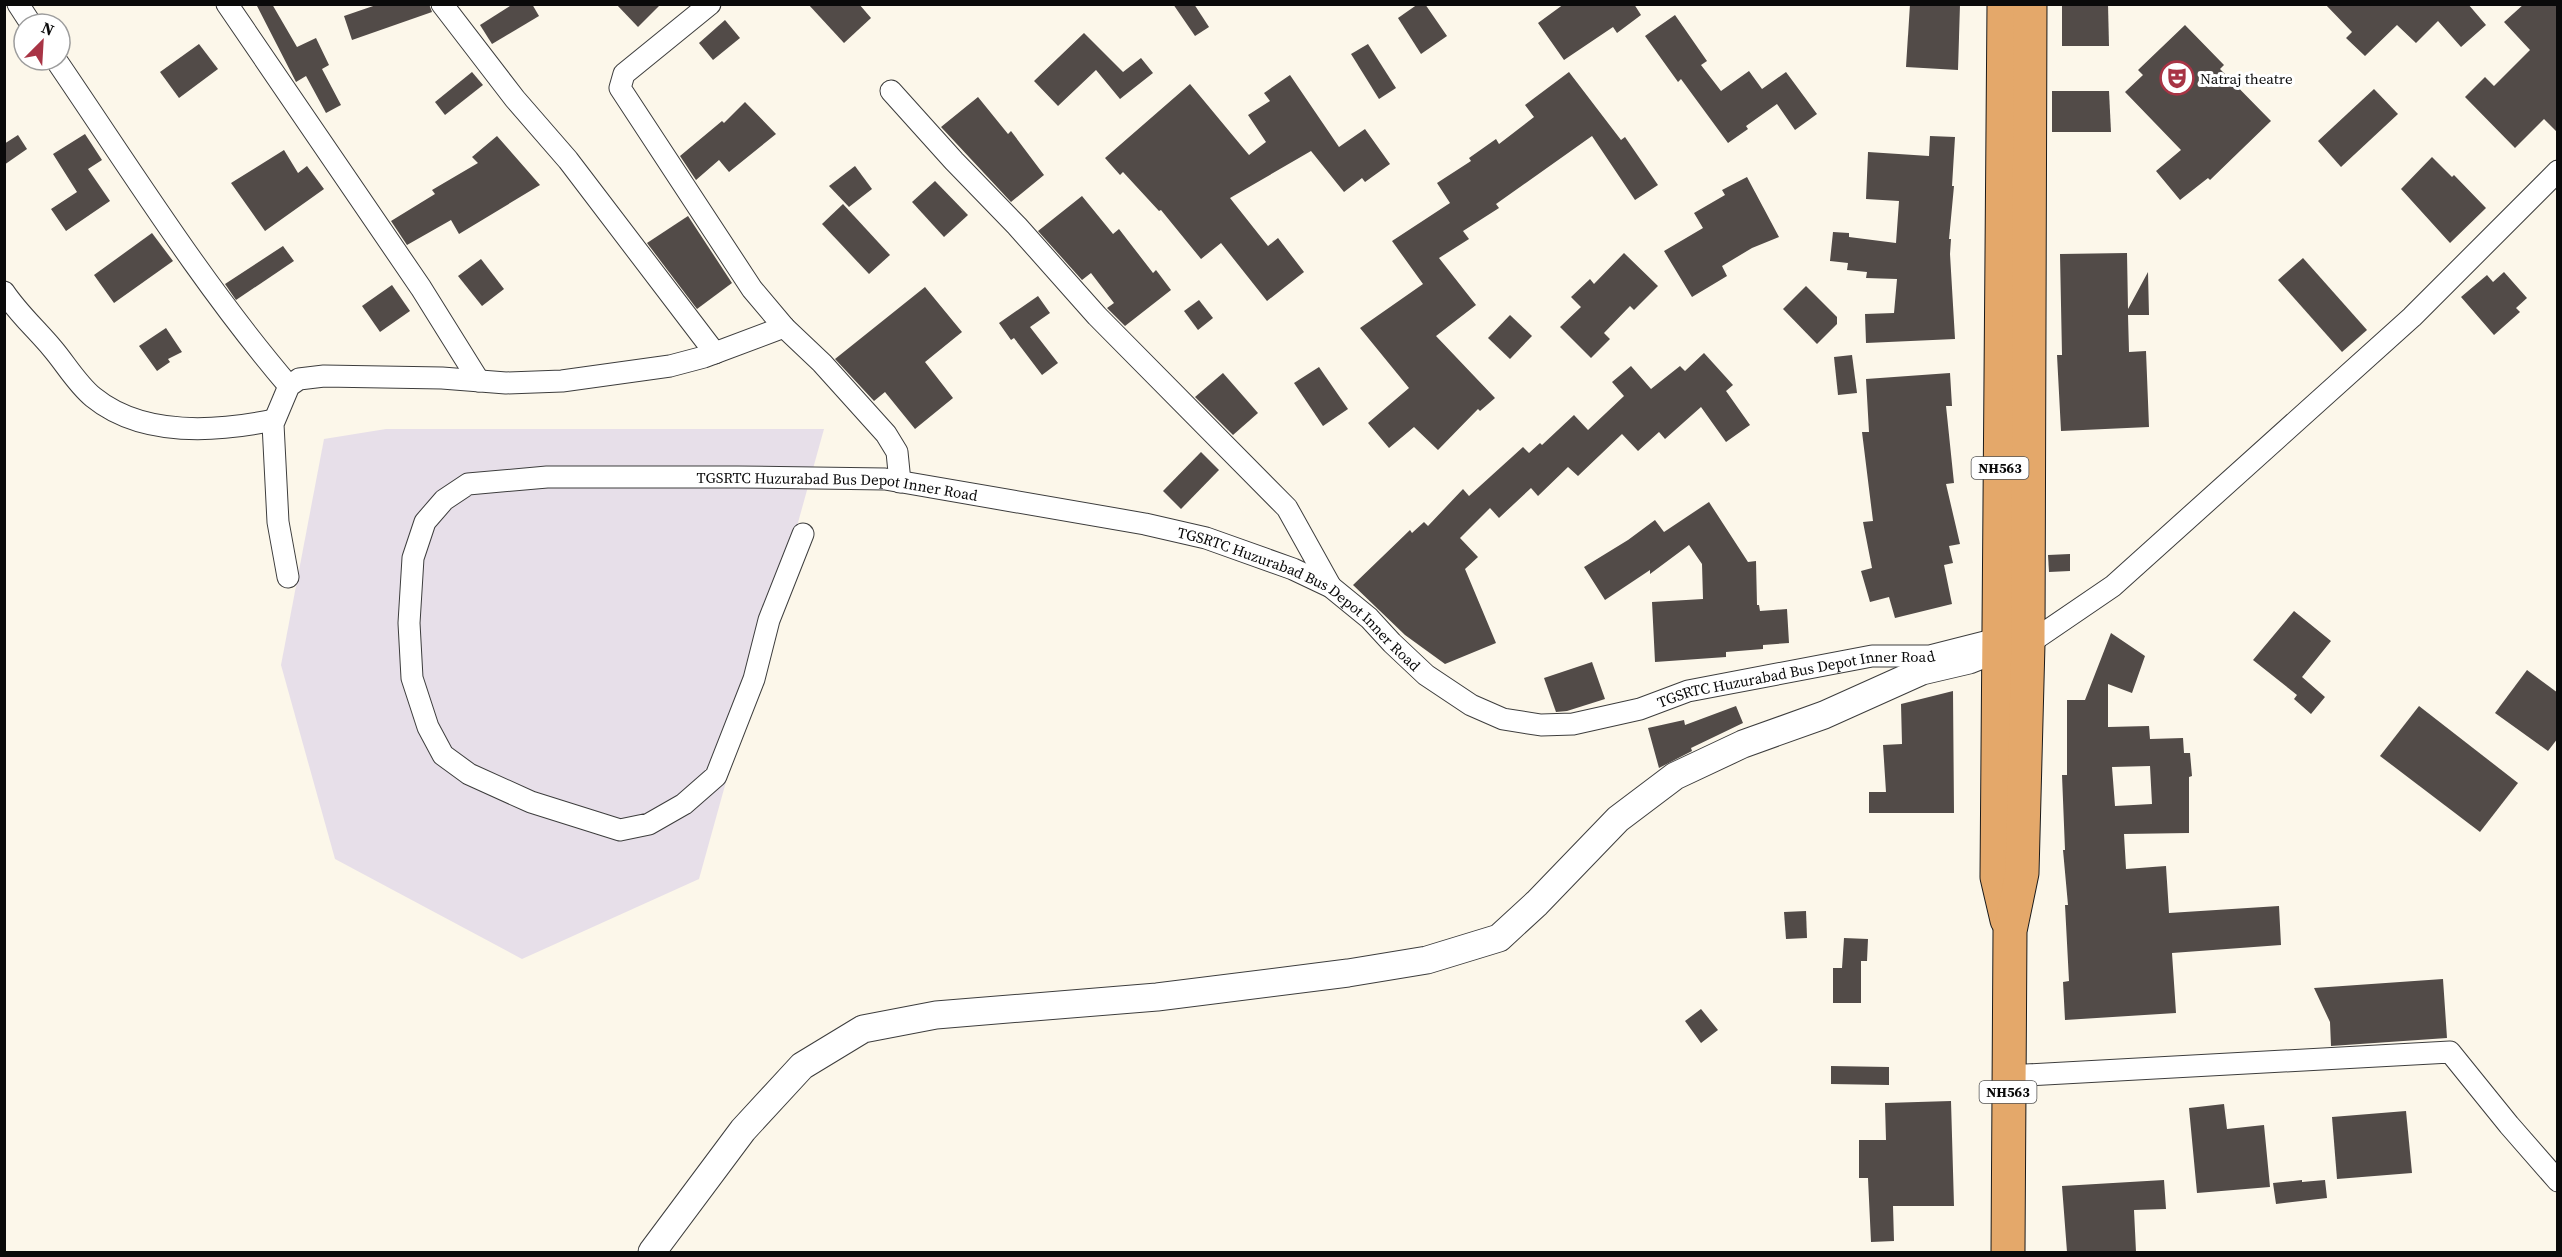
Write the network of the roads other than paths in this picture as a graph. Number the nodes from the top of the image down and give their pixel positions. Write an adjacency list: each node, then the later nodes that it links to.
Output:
1 (227, 4): 12 (street)
2 (442, 4): 11 (street)
3 (710, 4): 10 (street)
4 (2004, 4): 19 (highway, NH563)
5 (2030, 4): 19 (highway, NH563)
6 (64, 72): 13 (street)
7 (891, 91): 18 (street)
8 (2558, 171): 19 (street, TGSRTC Huzurabad Bus Depot Inner Road)
9 (4, 292): 14 (street)
10 (784, 327): 11 (street); 15 (street)
11 (715, 353): 12 (street)
12 (479, 381): 13 (street)
13 (289, 386): 14 (street)
14 (274, 420): 17 (street)
15 (900, 482): 16 (street, TGSRTC Huzurabad Bus Depot Inner Road); 18 (street, TGSRTC Huzurabad Bus Depot Inner Road)
16 (802, 534)
17 (288, 577)
18 (1331, 587): 19 (street, TGSRTC Huzurabad Bus Depot Inner Road)
19 (2009, 644): 20 (highway, NH563); 22 (street)
20 (2008, 1076): 21 (street); 23 (highway, NH563)
21 (2558, 1180)
22 (652, 1252)
23 (2007, 1252)

